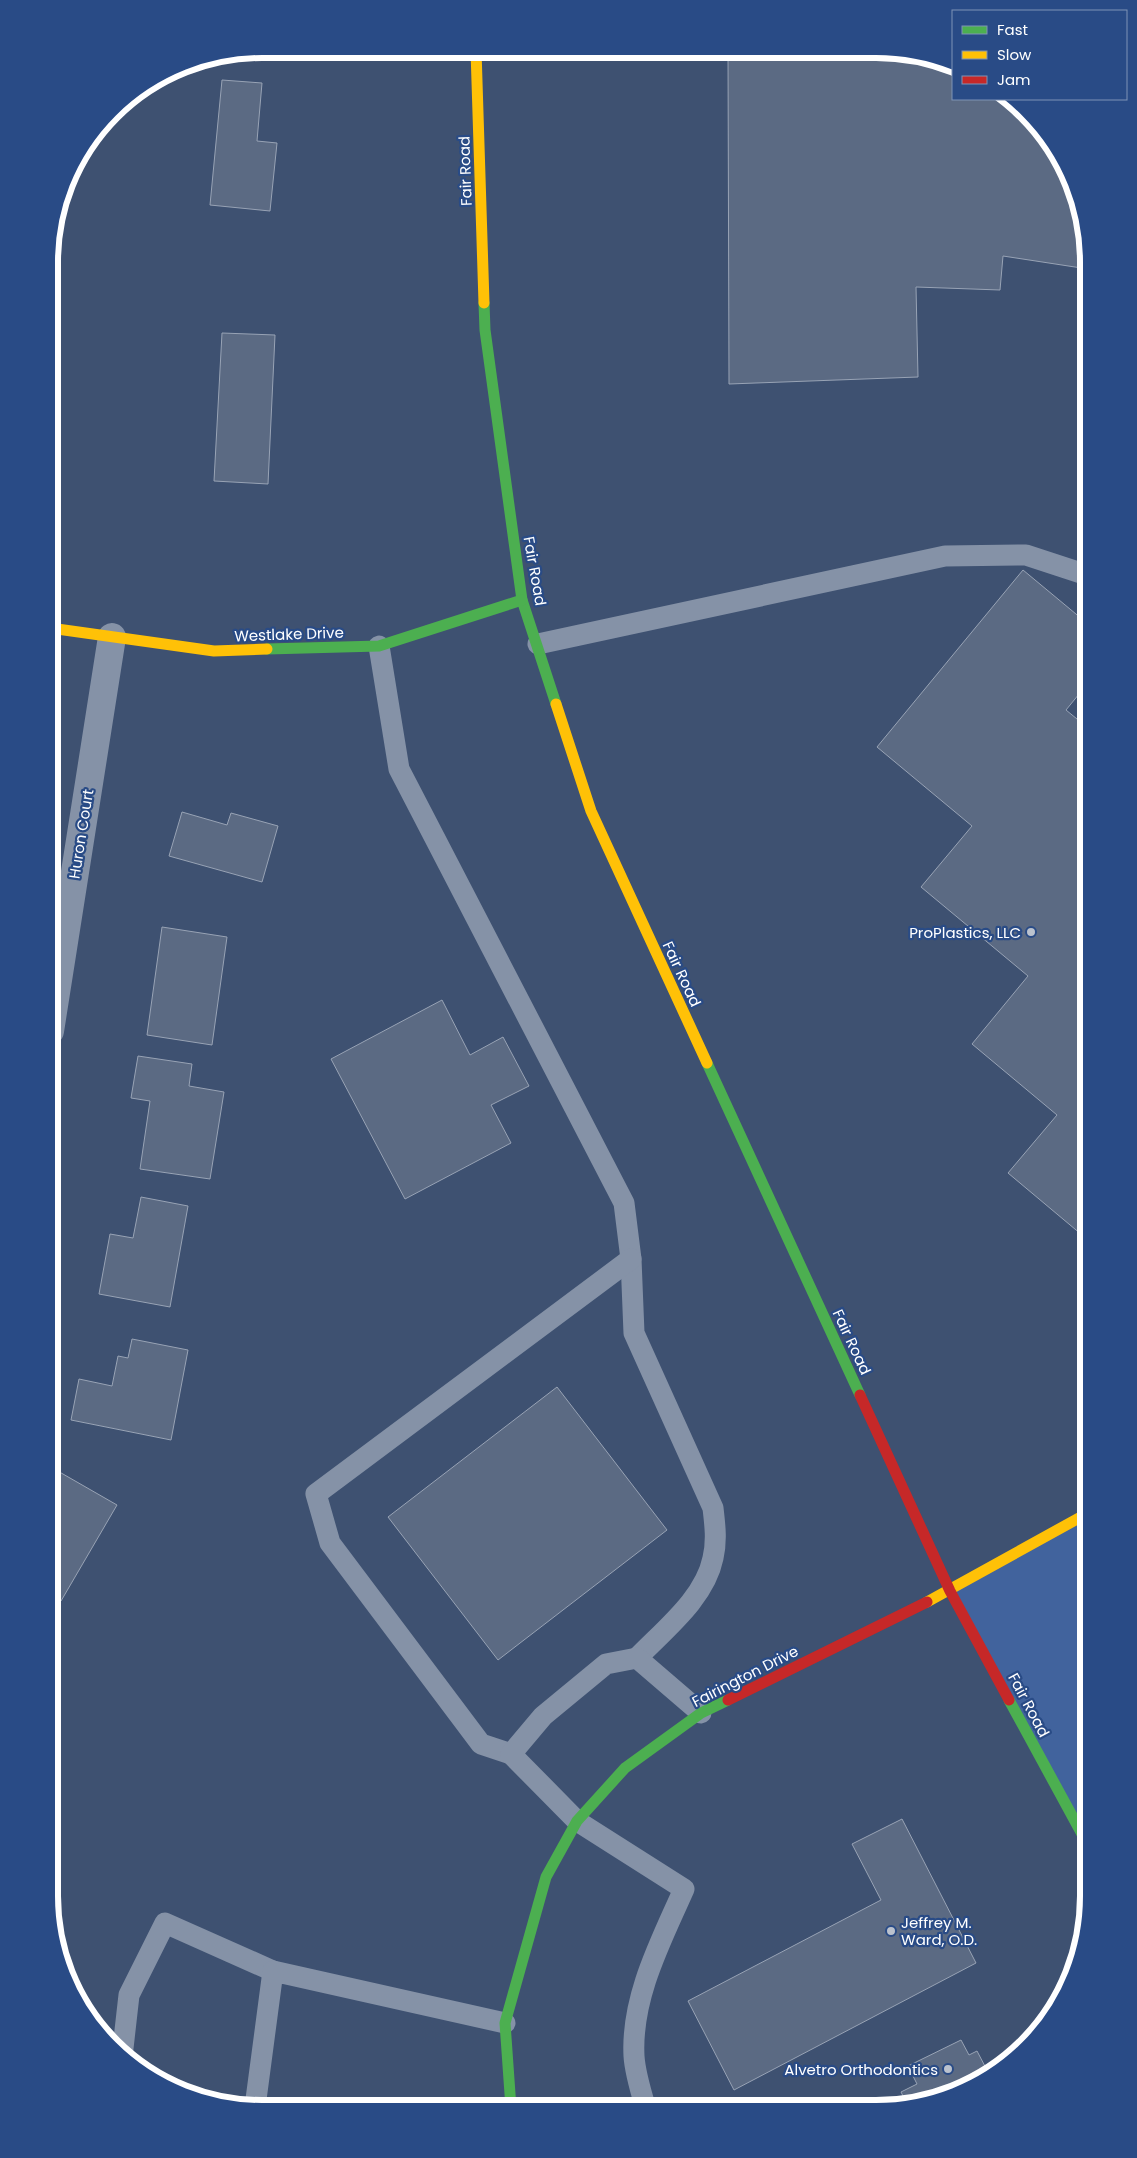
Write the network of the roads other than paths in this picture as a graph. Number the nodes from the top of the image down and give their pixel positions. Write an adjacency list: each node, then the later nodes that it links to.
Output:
1 (476, 58): 3 (main road, Fair Road)
2 (1080, 573): 6 (lane)
3 (522, 600): 6 (main road, Fair Road); 7 (main road, Westlake Drive)
4 (58, 629): 5 (main road, Westlake Drive)
5 (112, 637): 7 (main road, Westlake Drive); 8 (street, Huron Court)
6 (538, 644): 11 (main road, Fair Road)
7 (379, 646): 9 (lane)
8 (58, 980)
9 (631, 1259): 12 (lane); 14 (lane)
10 (1080, 1518): 11 (main road, Fairington Drive)
11 (950, 1591): 13 (main road, Fairington Drive); 16 (main road, Fair Road)
12 (637, 1658): 13 (lane); 14 (lane)
13 (701, 1713): 15 (main road, Fairington Drive)
14 (511, 1754): 15 (lane)
15 (577, 1821): 18 (main road, Fairington Drive); 22 (lane)
16 (1080, 1830)
17 (273, 1971): 18 (lane); 19 (lane); 20 (lane)
18 (505, 2023): 21 (main road, Fairington Drive)
19 (123, 2046)
20 (256, 2100)
21 (510, 2100)
22 (644, 2100)

